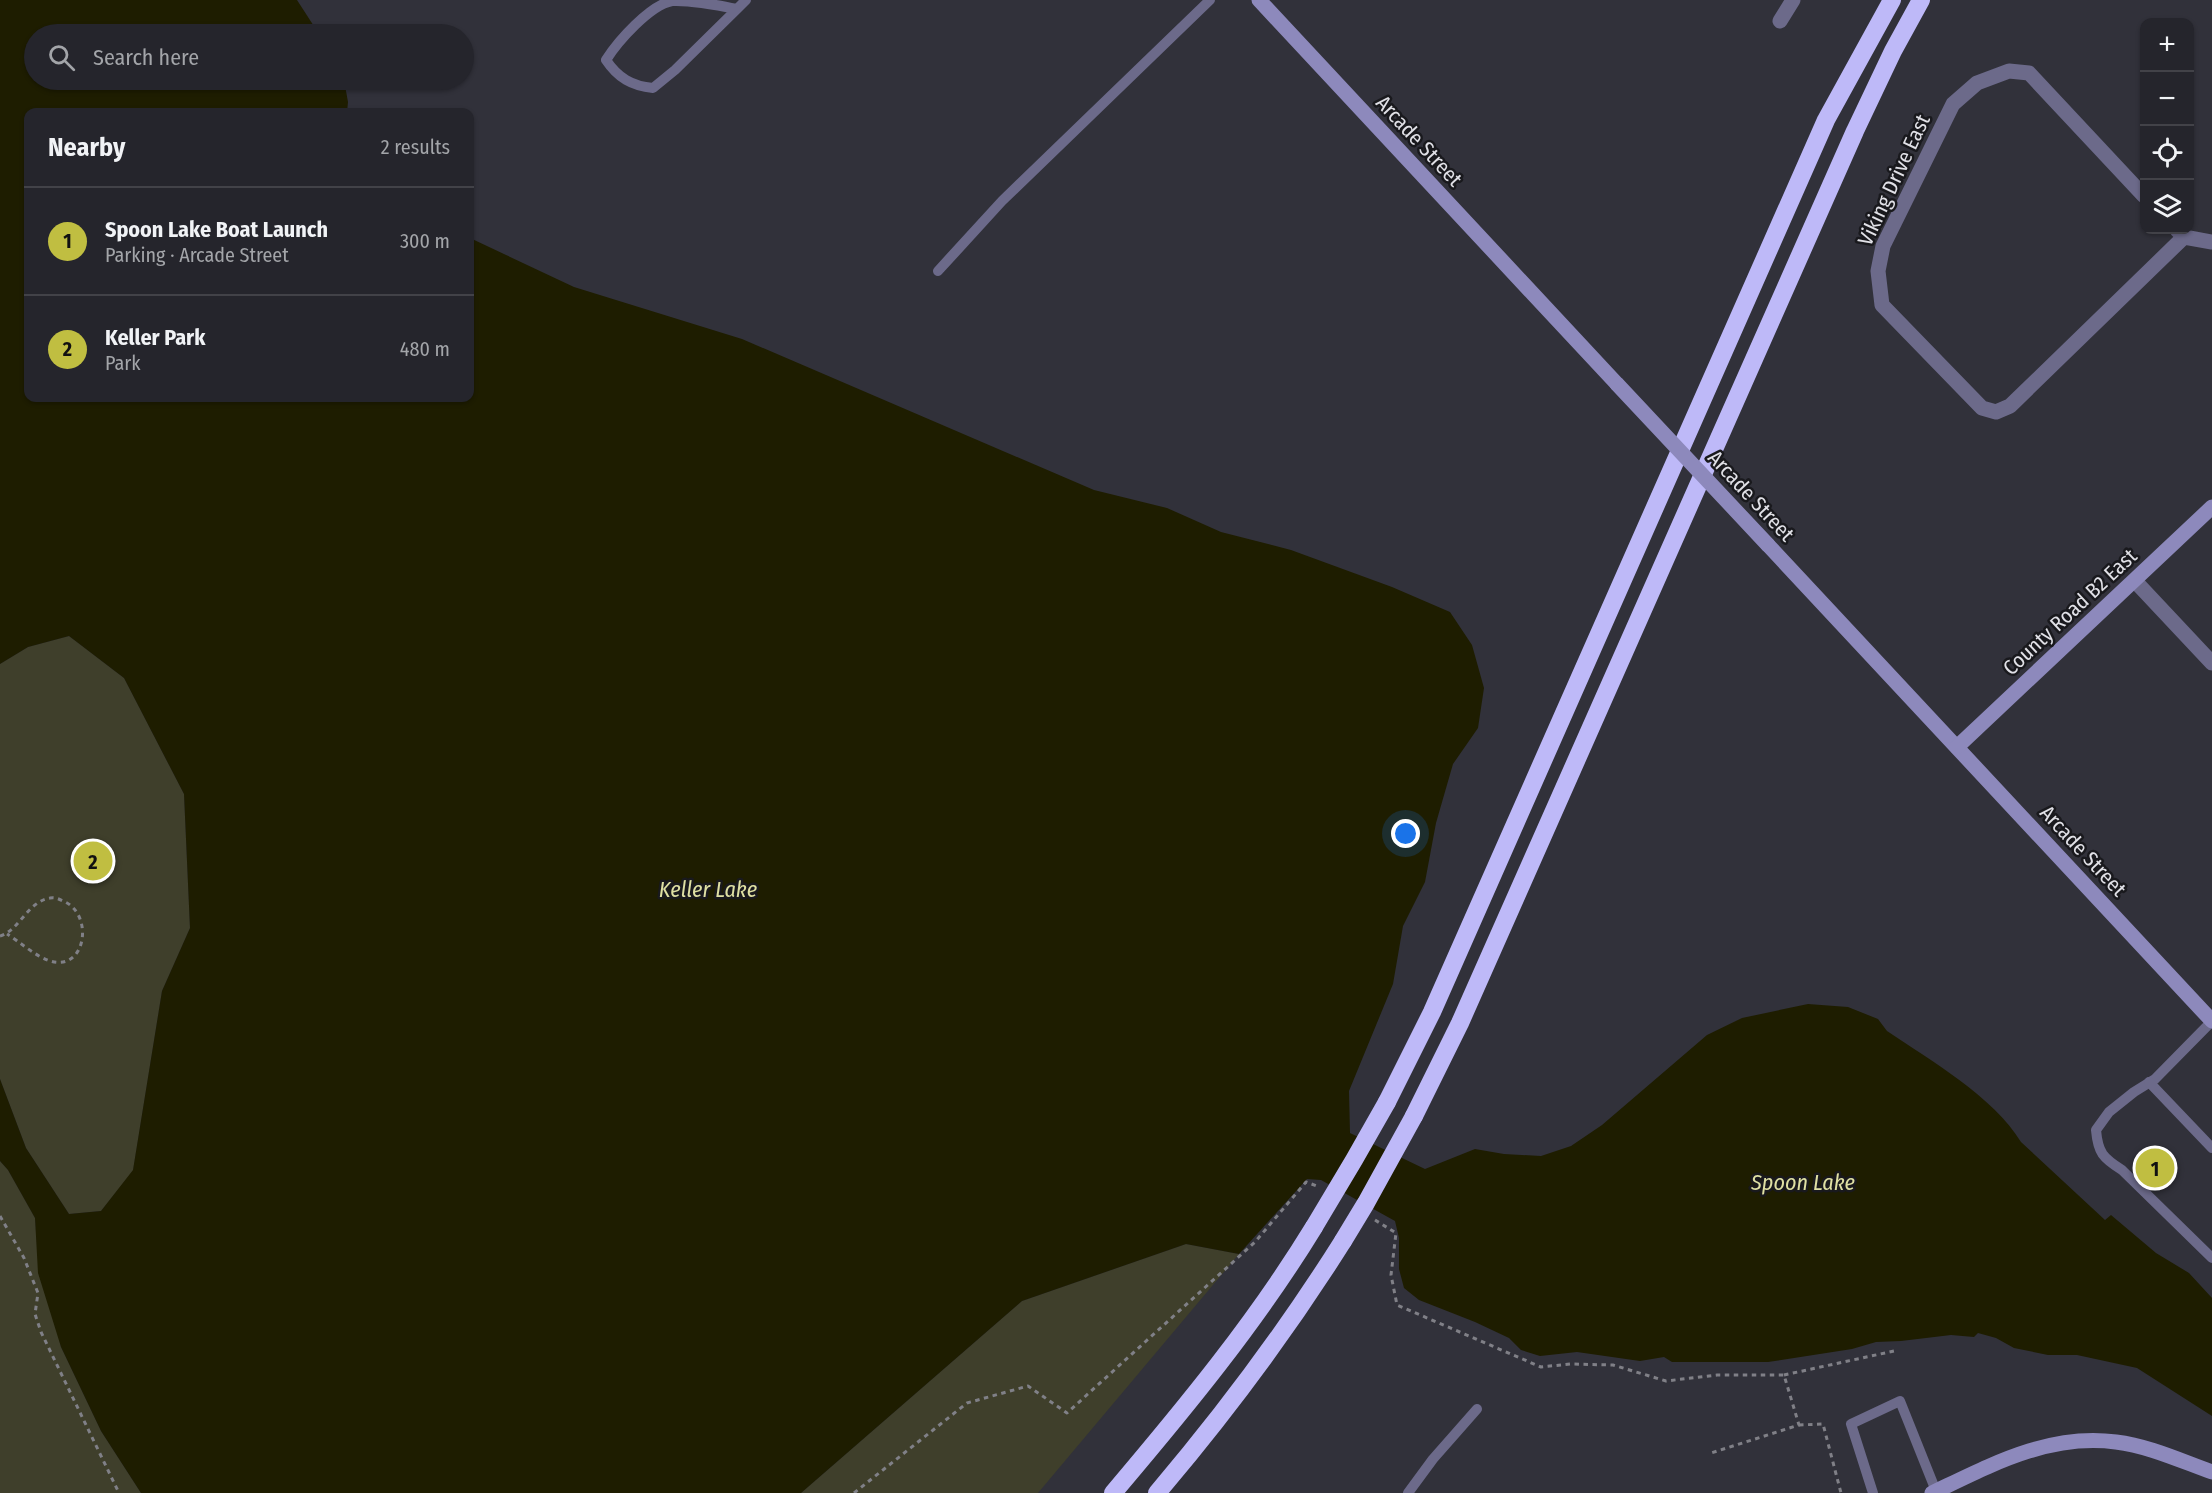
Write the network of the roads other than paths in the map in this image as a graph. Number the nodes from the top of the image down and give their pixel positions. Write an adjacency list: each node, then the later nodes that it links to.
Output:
1 (746, 0): 7 (lane)
2 (1210, 0): 13 (lane)
3 (1259, 0): 17 (street, Arcade Street, bridge)
4 (1793, 0): 8 (street)
5 (1892, 0): 25 (highway, bridge)
6 (1922, 0): 26 (highway, bridge)
7 (737, 9): 7 (lane)
8 (1780, 21)
9 (2140, 191): 10 (street, Viking Drive East)
10 (2179, 234)
11 (2184, 234): 12 (street)
12 (2212, 242)
13 (938, 271)
14 (2212, 507): 15 (street, County Road B2 East)
15 (2135, 581): 16 (street); 17 (street, County Road B2 East)
16 (2212, 663)
17 (1957, 747): 18 (street, Arcade Street)
18 (2212, 1021): 19 (lane)
19 (2149, 1082): 20 (lane); 21 (lane)
20 (2212, 1148)
21 (2212, 1258)
22 (1477, 1409): 27 (lane)
23 (2212, 1472): 24 (street)
24 (1934, 1492): 28 (lane)
25 (1113, 1493)
26 (1157, 1493)
27 (1408, 1493)
28 (1874, 1493)

